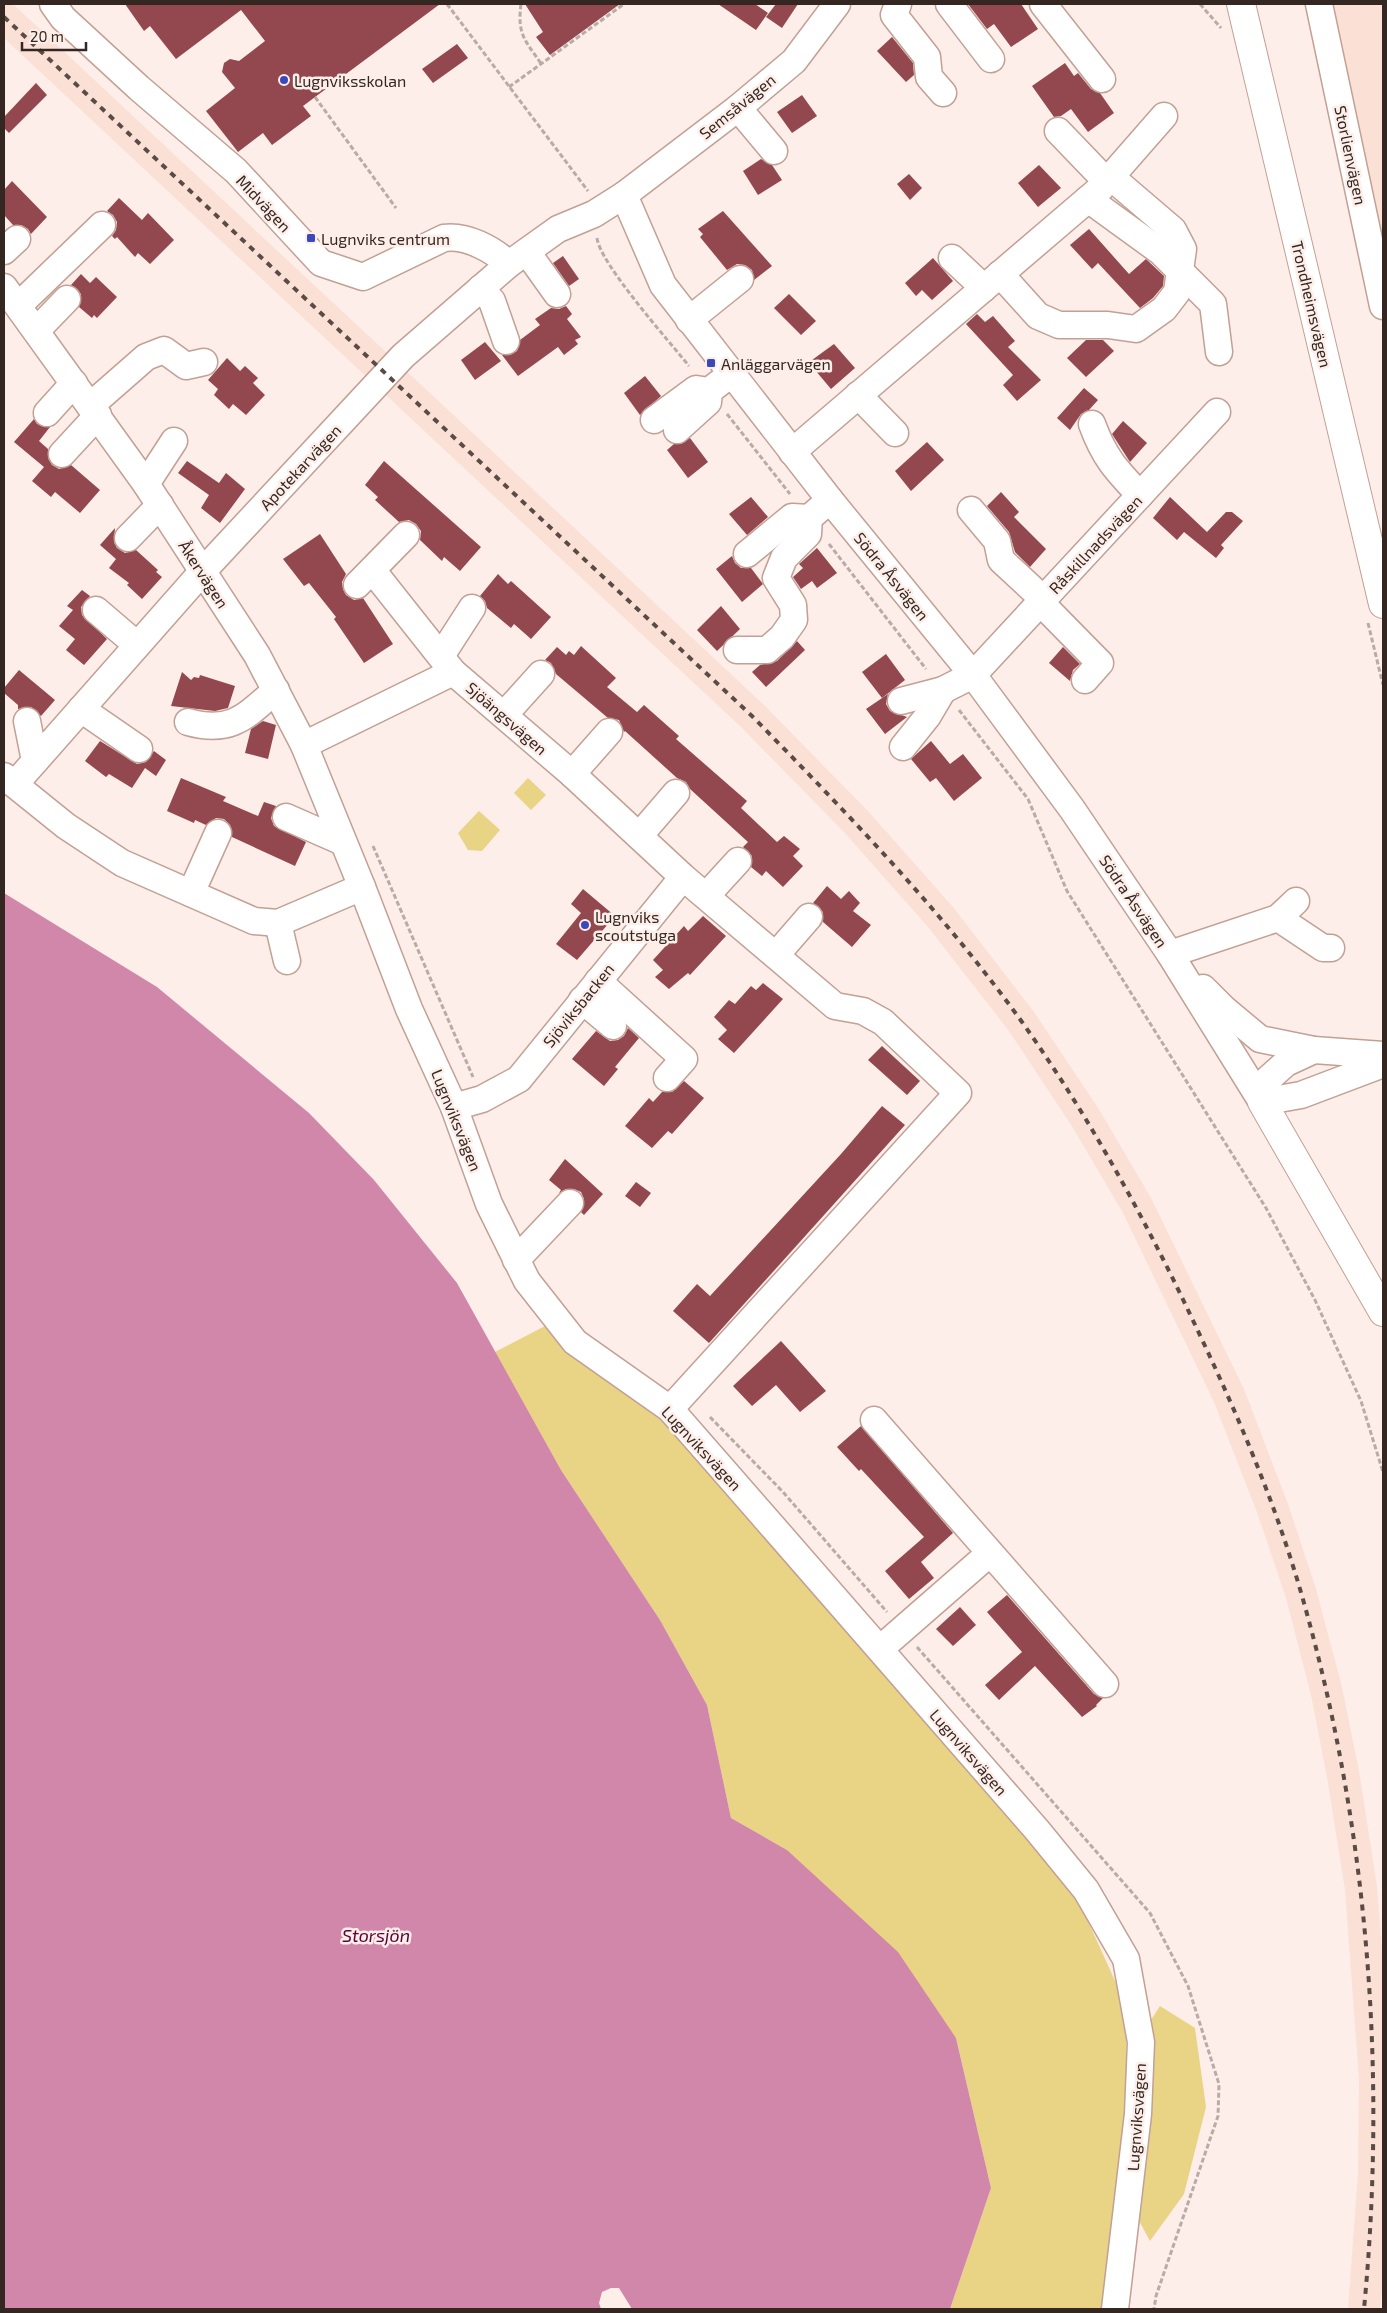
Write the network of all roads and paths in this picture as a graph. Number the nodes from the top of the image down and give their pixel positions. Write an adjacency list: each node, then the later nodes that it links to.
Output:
1 (54, 4): 27 (street, Midvägen)
2 (521, 4): 11 (path)
3 (624, 4): 11 (path)
4 (837, 4): 16 (street, Semsåvägen)
5 (898, 4): 14 (street)
6 (949, 4): 10 (street)
7 (1043, 4): 12 (street)
8 (1241, 4): 66 (main road, Trondheimsvägen)
9 (1319, 4): 36 (street, Storlienvägen)
10 (991, 60)
11 (542, 65): 13 (path)
12 (1102, 79)
13 (509, 87)
14 (943, 93)
15 (315, 97): 25 (path)
16 (738, 108): 19 (street); 22 (street, Semsåvägen)
17 (1164, 116): 20 (street)
18 (1058, 131): 20 (street)
19 (774, 151)
20 (1109, 179): 24 (street); 29 (street)
21 (589, 192): 23 (path)
22 (624, 195): 27 (street, Apotekarvägen); 37 (street, Södra Åsvägen)
23 (581, 198)
24 (1088, 199): 29 (street); 31 (street)
25 (396, 208)
26 (102, 226): 34 (street)
27 (518, 258): 32 (street, Apotekarvägen); 33 (street, Midvägen)
28 (952, 258): 31 (street)
29 (1180, 270): 31 (street); 40 (street)
30 (740, 279): 37 (street)
31 (992, 281): 45 (street)
32 (481, 288): 39 (street); 64 (street, Apotekarvägen)
33 (557, 294)
34 (11, 296): 38 (street, Åkervägen)
35 (67, 299): 38 (street)
36 (1383, 306)
37 (689, 320): 42 (street, Södra Åsvägen)
38 (37, 330): 43 (street, Åkervägen)
39 (506, 341)
40 (1219, 352)
41 (204, 362): 46 (street)
42 (731, 374): 44 (street); 54 (street, Södra Åsvägen)
43 (74, 383): 46 (street, Åkervägen); 48 (street)
44 (709, 391): 49 (street); 51 (street)
45 (858, 395): 52 (street); 54 (street)
46 (94, 411): 55 (street); 56 (street, Åkervägen)
47 (1216, 412): 57 (street, Råskillnadsvägen)
48 (47, 413)
49 (654, 420)
50 (1092, 424): 57 (street)
51 (677, 430)
52 (895, 433)
53 (174, 441): 56 (street)
54 (792, 452): 58 (street, Södra Åsvägen)
55 (62, 454)
56 (153, 495): 62 (street); 64 (street, Åkervägen)
57 (1140, 495): 65 (street, Råskillnadsvägen)
58 (830, 500): 60 (street); 73 (street, Södra Åsvägen)
59 (971, 510): 65 (street)
60 (809, 518): 63 (street); 70 (street)
61 (406, 535): 71 (street)
62 (128, 538)
63 (747, 554)
64 (202, 572): 69 (street, Apotekarvägen); 75 (street, Åkervägen)
65 (1042, 601): 73 (street, Råskillnadsvägen); 74 (street)
66 (1383, 604)
67 (472, 608): 71 (street)
68 (96, 610): 69 (street)
69 (137, 645): 78 (street, Apotekarvägen)
70 (737, 650)
71 (447, 664): 79 (street, Sjöängsvägen); 83 (street, Sjöängsvägen)
72 (541, 674): 79 (street)
73 (973, 675): 76 (street); 103 (street, Södra Åsvägen)
74 (1085, 680)
75 (276, 690): 81 (street); 83 (street, Åkervägen)
76 (943, 690): 77 (street); 84 (street)
77 (901, 701)
78 (81, 709): 85 (street); 86 (street, Apotekarvägen)
79 (504, 715): 87 (street, Sjöängsvägen)
80 (27, 721): 86 (street)
81 (188, 722)
82 (609, 732): 87 (street)
83 (304, 745): 93 (street, Åkervägen)
84 (903, 747)
85 (139, 749)
86 (35, 761): 88 (street, Apotekarvägen)
87 (572, 774): 92 (street, Sjöängsvägen)
88 (9, 780): 98 (street)
89 (676, 793): 92 (street)
90 (286, 817): 93 (street)
91 (218, 833): 98 (street)
92 (639, 836): 96 (street, Sjöängsvägen)
93 (344, 842): 97 (street, Åkervägen)
94 (372, 843): 112 (path)
95 (738, 861): 99 (street)
96 (683, 877): 99 (street, Sjöängsvägen); 106 (street, Sjöviksbacken)
97 (362, 887): 101 (street); 114 (street, Lugnviksvägen)
98 (190, 893): 101 (street)
99 (706, 896): 104 (street, Sjöängsvägen)
100 (809, 917): 104 (street)
101 (278, 923): 105 (street)
102 (1331, 948): 103 (street)
103 (1170, 954): 108 (street, Södra Åsvägen); 113 (street, Södra Åsvägen)
104 (776, 955): 118 (street, Sjöängsvägen)
105 (287, 961)
106 (590, 991): 107 (street); 111 (street); 112 (street, Sjöviksbacken)
107 (613, 1026)
108 (1314, 1050): 109 (street, Södra Åsvägen); 113 (street)
109 (1383, 1055)
110 (1383, 1064): 113 (street)
111 (667, 1078)
112 (482, 1099): 114 (street, Sjöviksbacken)
113 (1262, 1102): 117 (main road)
114 (454, 1107): 116 (street, Lugnviksvägen)
115 (570, 1203): 116 (street)
116 (516, 1260): 118 (street, Lugnviksvägen)
117 (1383, 1312)
118 (676, 1402): 121 (path); 122 (street, Lugnviksvägen)
119 (874, 1420): 120 (street)
120 (990, 1553): 121 (street); 123 (street)
121 (902, 1630): 122 (street); 125 (path)
122 (880, 1649): 124 (street, Lugnviksvägen)
123 (1105, 1684)
124 (1115, 2309)
125 (1154, 2309)

